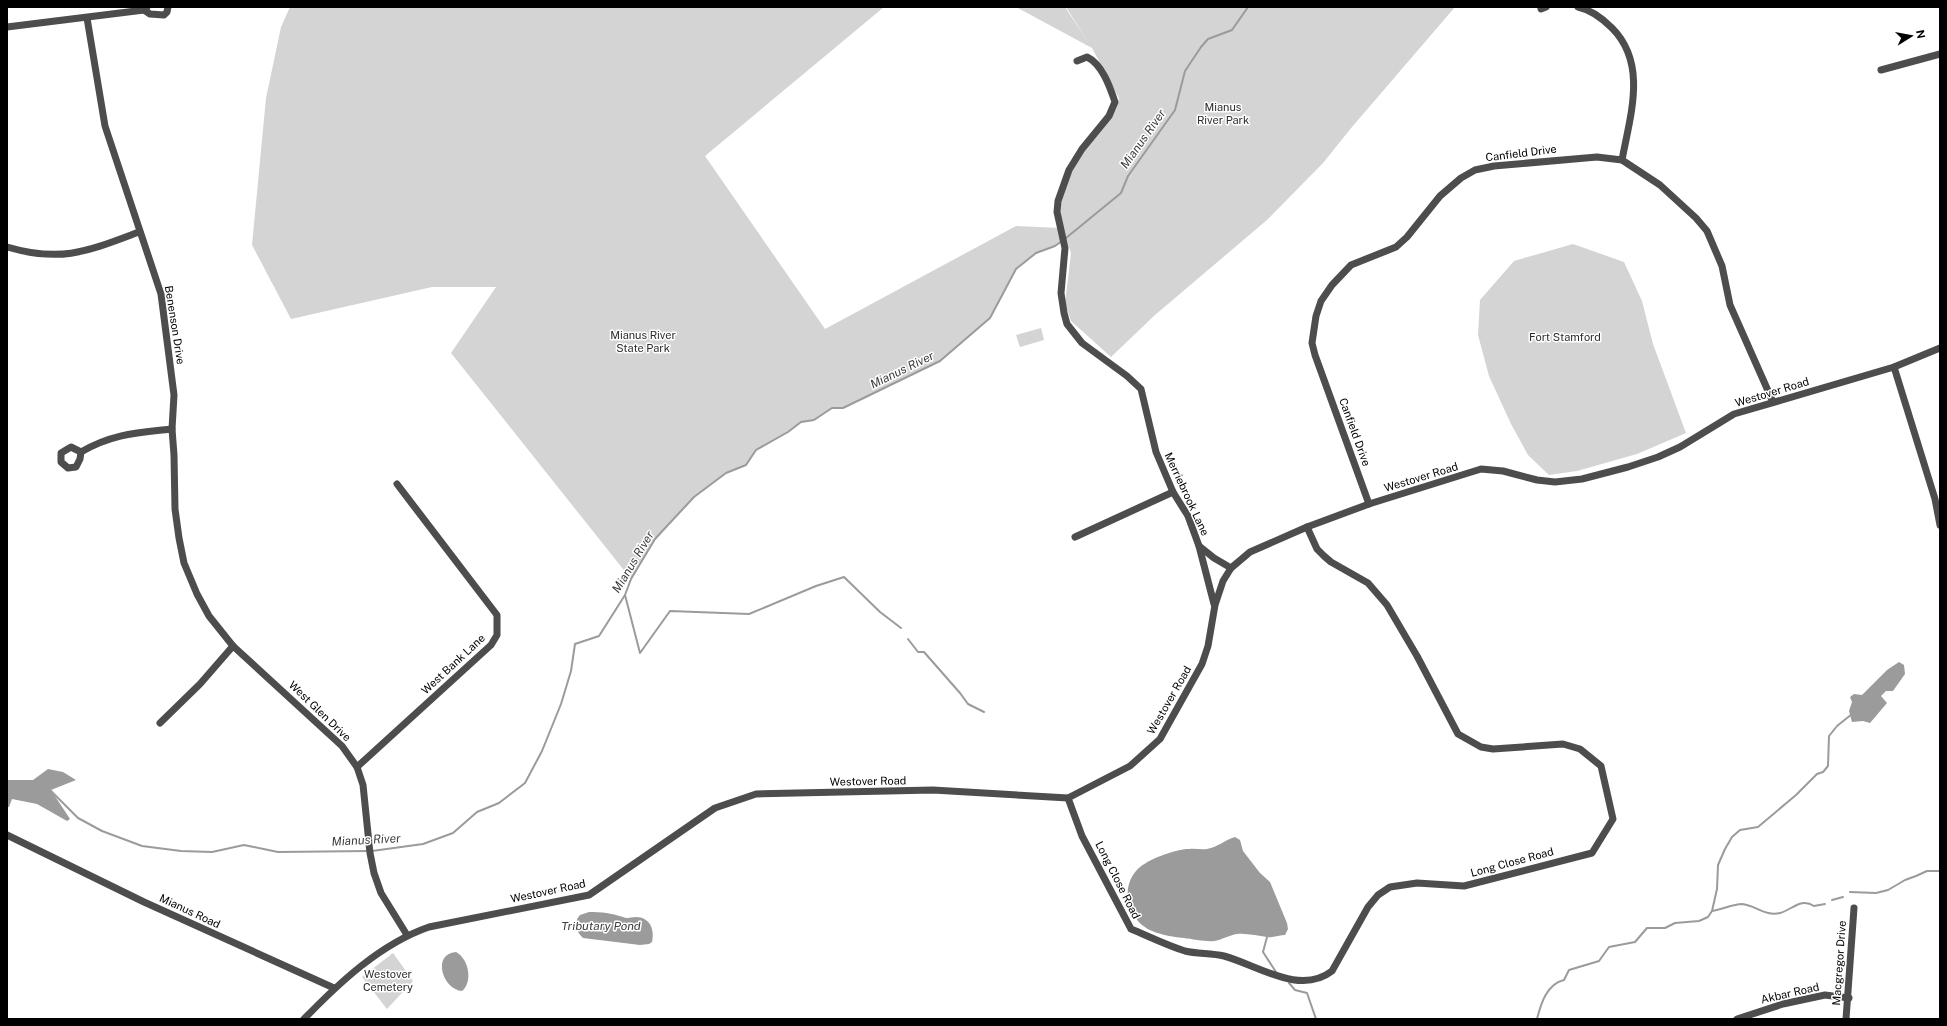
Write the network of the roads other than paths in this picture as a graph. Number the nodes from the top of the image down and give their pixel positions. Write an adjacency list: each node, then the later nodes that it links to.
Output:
1 (168, 7): 3 (street)
2 (1578, 7): 9 (street)
3 (146, 8): 4 (street)
4 (87, 18): 5 (street); 10 (street, Benenson Drive)
5 (7, 27)
6 (1940, 54): 8 (street)
7 (1076, 61): 18 (street, Merriebrook Lane)
8 (1881, 70)
9 (1622, 160): 14 (street, Canfield Drive); 19 (street, Canfield Drive)
10 (139, 232): 11 (street); 15 (street, Benenson Drive)
11 (7, 246)
12 (1940, 348): 13 (street, Westover Road)
13 (1894, 367): 14 (street, Westover Road); 20 (street)
14 (1773, 402): 19 (street, Westover Road)
15 (172, 429): 16 (street); 25 (street, Benenson Drive)
16 (80, 452)
17 (397, 484): 29 (street, West Bank Lane)
18 (1173, 492): 22 (street); 23 (street, Merriebrook Lane)
19 (1369, 504): 21 (street, Westover Road)
20 (1940, 525)
21 (1307, 527): 24 (street, Westover Road); 30 (street, Long Close Road)
22 (1075, 537)
23 (1199, 546): 24 (street, Merriebrook Lane); 26 (street, Merriebrook Lane)
24 (1231, 568): 26 (street, Westover Road)
25 (197, 594): 27 (street, West Glen Drive)
26 (1215, 605): 30 (street, Westover Road)
27 (233, 646): 28 (street); 29 (street, West Glen Drive)
28 (160, 723)
29 (357, 767): 33 (street, West Glen Drive)
30 (1068, 798): 33 (street, Westover Road)
31 (7, 835): 34 (street, Mianus Road)
32 (1854, 908): 35 (street, Macgregor Drive)
33 (407, 935): 34 (street, Westover Road)
34 (334, 988): 36 (street, Westover Road)
35 (1849, 998): 37 (street, Akbar Road); 38 (street, Macgregor Drive)
36 (304, 1019)
37 (1738, 1019)
38 (1846, 1019)

